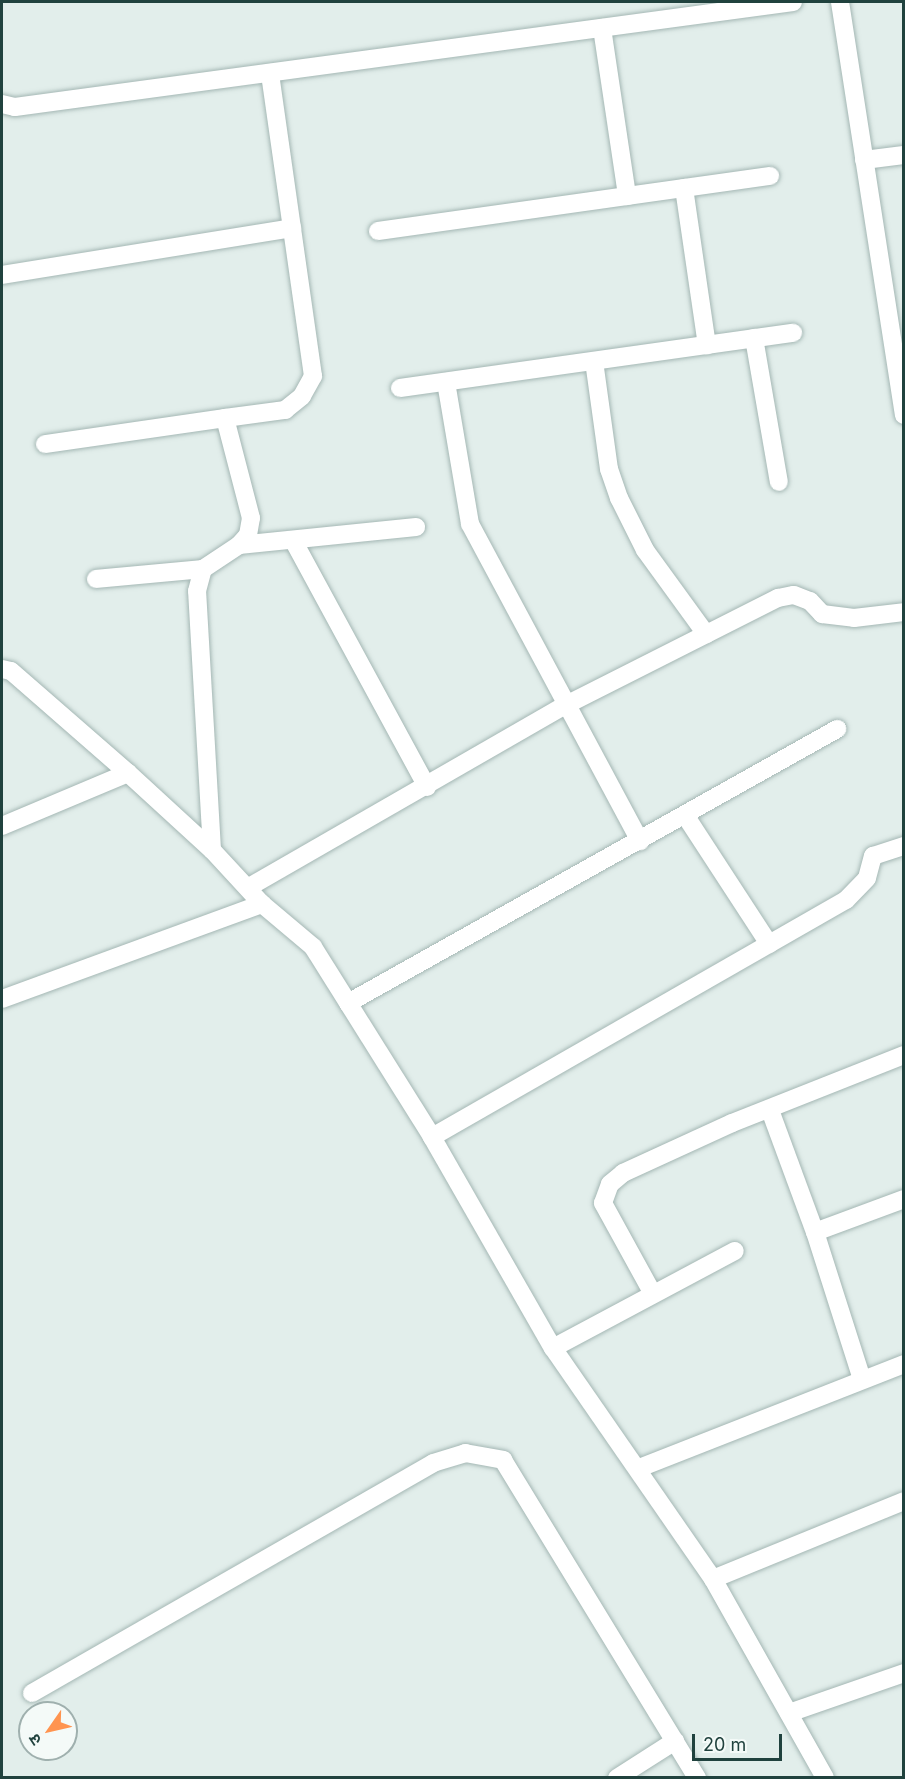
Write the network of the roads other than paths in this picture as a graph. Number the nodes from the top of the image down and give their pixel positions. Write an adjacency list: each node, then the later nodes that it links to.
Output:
1 (793, 2): 3 (street)
2 (840, 2): 7 (street)
3 (602, 28): 4 (street); 10 (street)
4 (270, 73): 5 (street); 11 (street)
5 (2, 104)
6 (903, 155): 7 (street)
7 (864, 159): 20 (street)
8 (770, 176): 9 (street)
9 (684, 188): 10 (street); 16 (street)
10 (627, 196): 12 (street)
11 (292, 228): 13 (street); 21 (street)
12 (378, 231)
13 (2, 275)
14 (793, 333): 15 (street)
15 (754, 338): 16 (street); 23 (street)
16 (707, 345): 17 (street)
17 (594, 361): 18 (street); 30 (street)
18 (446, 382): 19 (street); 32 (street)
19 (400, 388)
20 (903, 410)
21 (225, 418): 22 (street); 26 (street)
22 (45, 444)
23 (779, 482)
24 (416, 527): 25 (street)
25 (293, 540): 26 (street); 35 (street)
26 (239, 545): 27 (street)
27 (203, 569): 28 (street); 40 (street)
28 (96, 579)
29 (903, 612): 30 (street)
30 (706, 634): 32 (street)
31 (2, 669): 34 (street)
32 (564, 706): 35 (street); 38 (street)
33 (837, 729): 36 (street)
34 (128, 773): 37 (street); 40 (street)
35 (427, 788): 41 (street)
36 (685, 815): 38 (street); 43 (street)
37 (2, 825)
38 (640, 841): 45 (street)
39 (903, 846): 43 (street)
40 (212, 849): 41 (street)
41 (249, 886): 42 (street)
42 (262, 904): 44 (street); 45 (street)
43 (769, 944): 48 (street)
44 (2, 999)
45 (348, 1003): 48 (street)
46 (903, 1055): 47 (street)
47 (770, 1110): 50 (street); 52 (street)
48 (432, 1137): 53 (street)
49 (903, 1199): 50 (street)
50 (815, 1232): 55 (street)
51 (735, 1251): 52 (street)
52 (653, 1294): 53 (street)
53 (553, 1348): 56 (street)
54 (903, 1364): 55 (street)
55 (861, 1379): 56 (street)
56 (639, 1468): 58 (street)
57 (903, 1501): 58 (street)
58 (713, 1579): 61 (street)
59 (903, 1673): 61 (street)
60 (32, 1693): 62 (street)
61 (789, 1713): 65 (street)
62 (675, 1741): 63 (street); 64 (street)
63 (617, 1778)
64 (698, 1778)
65 (825, 1778)

